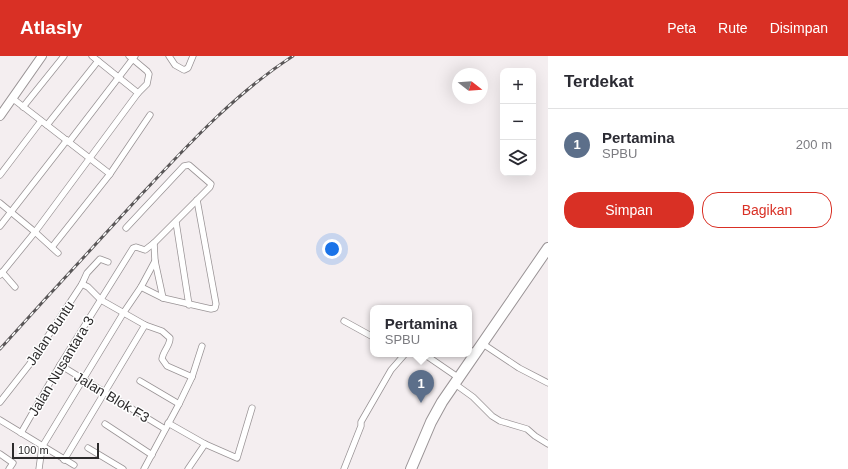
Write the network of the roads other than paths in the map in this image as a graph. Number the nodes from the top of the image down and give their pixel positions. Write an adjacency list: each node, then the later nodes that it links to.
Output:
1 (42, 56): 10 (main road)
2 (64, 56): 11 (street)
3 (92, 56): 7 (street)
4 (170, 56): 5 (street)
5 (193, 56)
6 (132, 57): 8 (street); 9 (street)
7 (98, 61): 8 (street); 15 (street)
8 (119, 77): 9 (street); 16 (street)
9 (138, 93): 17 (street)
10 (12, 98): 11 (street); 13 (main road)
11 (24, 107): 14 (street)
12 (150, 114): 18 (street)
13 (0, 116)
14 (41, 121): 15 (street); 19 (street)
15 (47, 125): 16 (street)
16 (68, 141): 17 (street); 22 (street)
17 (90, 158): 18 (street); 26 (street)
18 (110, 174): 28 (street)
19 (0, 175)
20 (197, 200): 23 (street); 25 (street); 39 (street)
21 (0, 203): 22 (street)
22 (11, 212): 24 (street); 26 (street)
23 (176, 222): 27 (street); 39 (street)
24 (0, 226)
25 (126, 228)
26 (35, 232): 28 (street); 33 (street)
27 (154, 244): 31 (street); 38 (street, Jalan Nusantara 3)
28 (52, 247): 30 (street)
29 (548, 248): 44 (highway)
30 (58, 253)
31 (155, 261): 36 (street); 37 (street)
32 (108, 262): 34 (street, Jalan Buntu)
33 (1, 274): 35 (street)
34 (82, 284): 38 (street); 57 (street, Jalan Buntu)
35 (16, 287)
36 (141, 287): 37 (street); 40 (street)
37 (163, 298): 39 (street)
38 (101, 300): 40 (street); 50 (street, Jalan Nusantara 3)
39 (189, 305)
40 (124, 312): 42 (street); 52 (street)
41 (344, 321): 43 (street)
42 (145, 325): 51 (street); 56 (street)
43 (370, 335)
44 (483, 344): 46 (highway); 55 (street)
45 (202, 346): 51 (street)
46 (472, 352)
47 (401, 357): 78 (street)
48 (428, 357): 54 (street)
49 (469, 357): 54 (highway)
50 (60, 365): 52 (street, Jalan Blok F3); 63 (street, Jalan Nusantara 3)
51 (192, 377): 58 (street)
52 (84, 380): 56 (street, Jalan Blok F3); 66 (street)
53 (140, 380): 58 (street)
54 (457, 381): 65 (street); 69 (highway)
55 (548, 383)
56 (104, 392): 62 (street, Jalan Blok F3); 71 (street)
57 (0, 402)
58 (179, 404): 62 (street)
59 (252, 408): 64 (street, Jalan Blok F3)
60 (0, 420): 63 (street)
61 (105, 424): 70 (street)
62 (167, 426): 64 (street, Jalan Blok F3); 70 (street)
63 (21, 433): 66 (street)
64 (205, 444): 77 (street)
65 (548, 444)
66 (42, 447): 71 (street); 74 (street)
67 (88, 448): 75 (street)
68 (0, 454): 73 (street)
69 (418, 454): 79 (highway); 80 (highway)
70 (152, 455): 76 (street)
71 (64, 460): 72 (street)
72 (74, 465)
73 (9, 469)
74 (39, 469)
75 (123, 469)
76 (144, 469)
77 (188, 469)
78 (344, 469)
79 (411, 469)
80 (416, 469)

